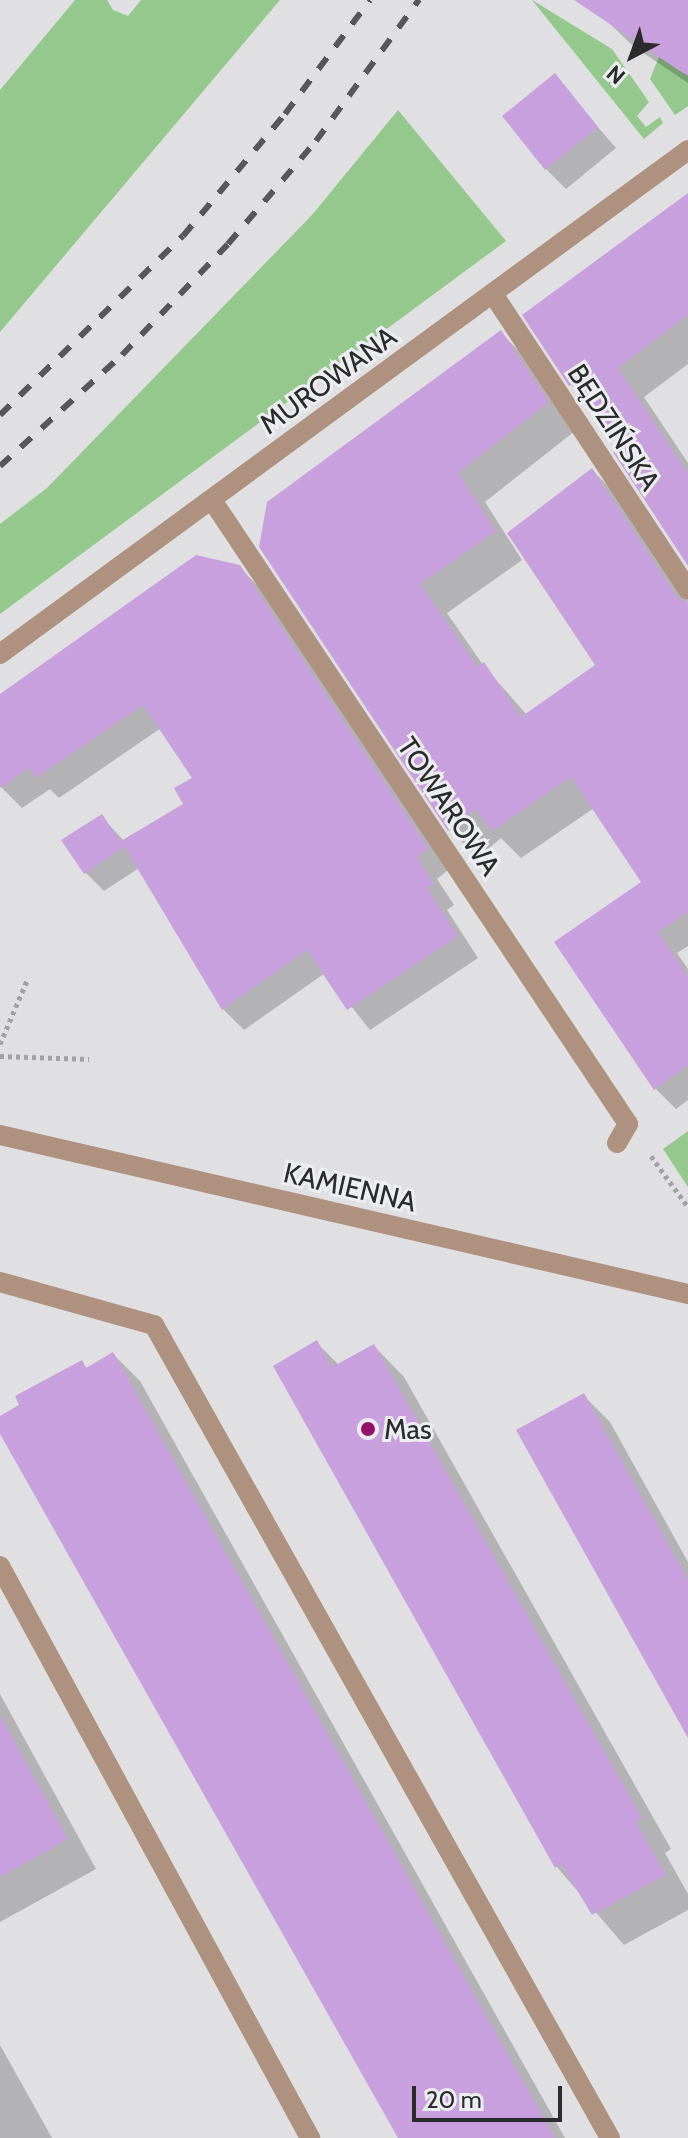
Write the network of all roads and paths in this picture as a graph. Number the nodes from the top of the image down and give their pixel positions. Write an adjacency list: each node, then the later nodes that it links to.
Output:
1 (688, 150): 2 (street, MUROWANA)
2 (493, 294): 3 (street, MUROWANA); 4 (street, BĘDZIŃSKA)
3 (212, 500): 5 (street, MUROWANA); 10 (street, TOWAROWA)
4 (688, 590)
5 (0, 654)
6 (28, 978): 7 (path)
7 (0, 1044)
8 (0, 1056): 9 (path)
9 (89, 1059)
10 (628, 1124): 12 (street); 13 (path)
11 (0, 1135): 15 (street, KAMIENNA)
12 (617, 1143)
13 (688, 1207)
14 (0, 1282): 18 (street)
15 (688, 1294)
16 (0, 1566): 17 (street)
17 (310, 2138)
18 (610, 2138)

